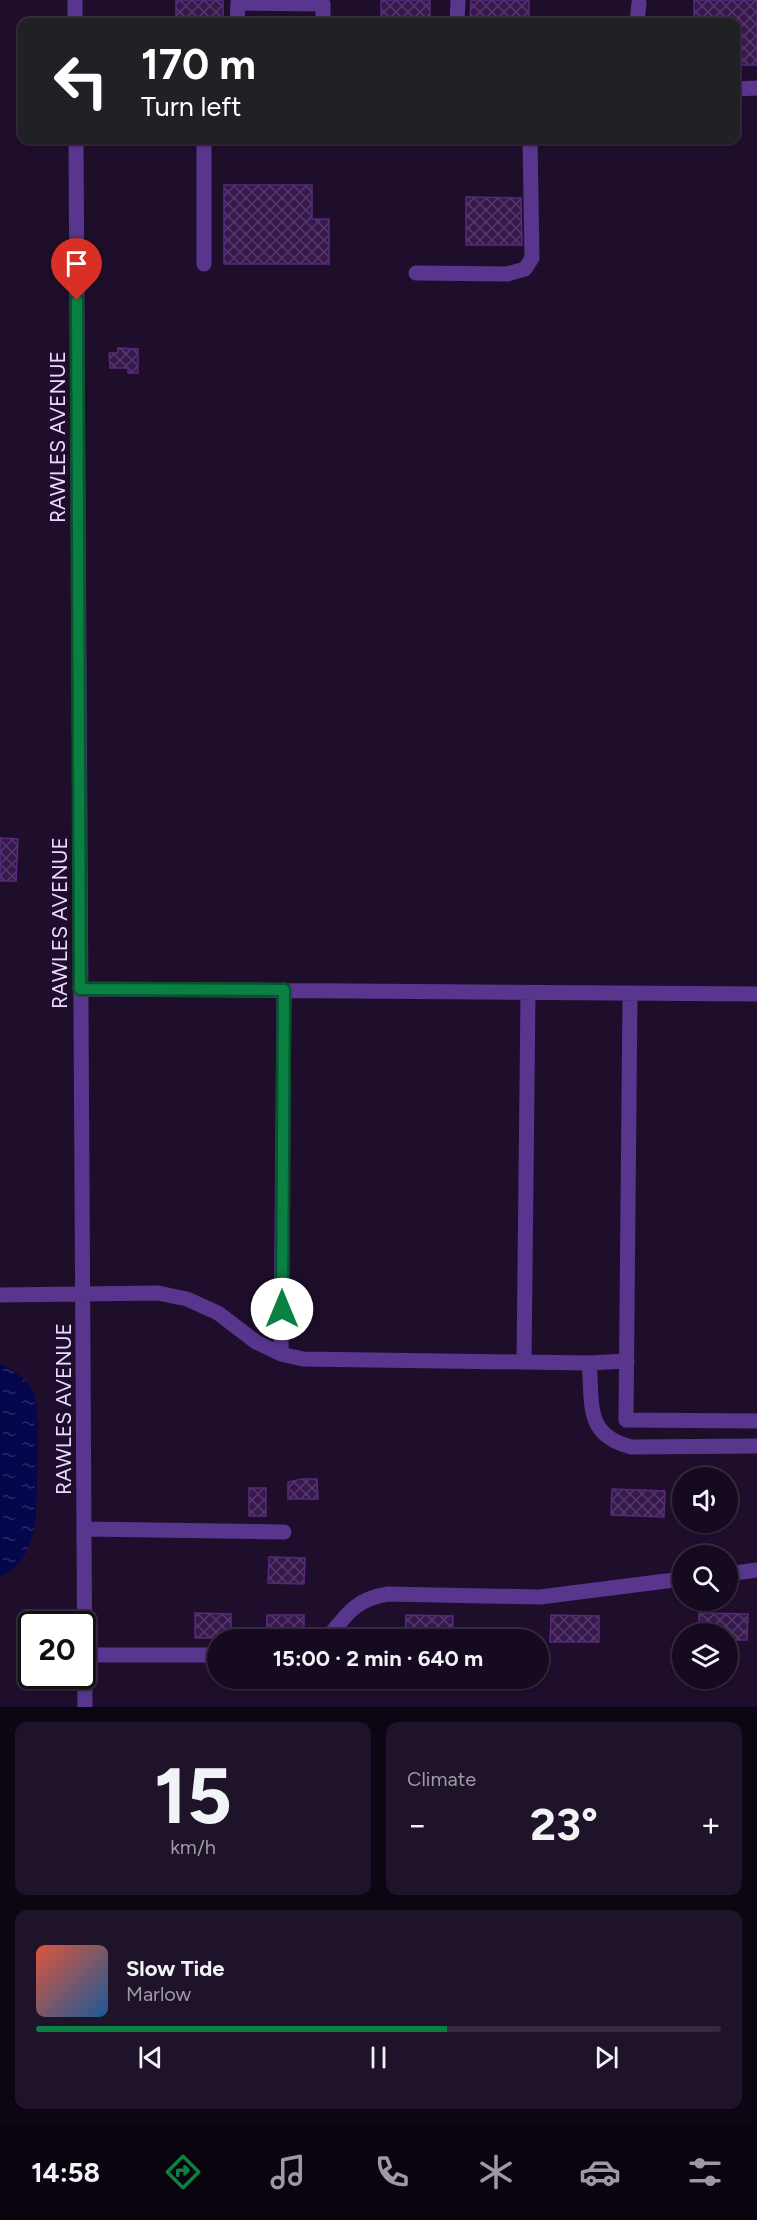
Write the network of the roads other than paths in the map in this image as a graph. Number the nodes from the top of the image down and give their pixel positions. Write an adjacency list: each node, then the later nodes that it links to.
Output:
1 (75, 0): 4 (street)
2 (458, 0): 7 (street)
3 (639, 3): 8 (street)
4 (75, 18)
5 (237, 18): 6 (street)
6 (323, 18)
7 (457, 18)
8 (637, 18)
9 (757, 88): 10 (street)
10 (740, 89)
11 (76, 144): 16 (street, RAWLES AVENUE)
12 (204, 144): 14 (street)
13 (530, 144): 15 (street)
14 (204, 264)
15 (416, 273)
16 (80, 989): 17 (street); 22 (street, RAWLES AVENUE)
17 (284, 990): 18 (street); 23 (street)
18 (528, 993): 19 (street); 25 (street)
19 (630, 993): 20 (street); 24 (street)
20 (757, 994)
21 (0, 1295): 22 (street)
22 (83, 1295): 23 (street); 29 (street, RAWLES AVENUE)
23 (281, 1354): 25 (street)
24 (627, 1361): 26 (street); 27 (street)
25 (525, 1362): 26 (street)
26 (589, 1363): 28 (street)
27 (757, 1421)
28 (757, 1446)
29 (84, 1529): 30 (street); 34 (street, RAWLES AVENUE)
30 (284, 1532)
31 (757, 1570): 32 (street)
32 (738, 1573)
33 (672, 1580): 35 (street)
34 (85, 1611)
35 (335, 1629)
36 (96, 1655): 37 (street)
37 (207, 1655)
38 (85, 1689): 39 (street, RAWLES AVENUE)
39 (85, 1707)

